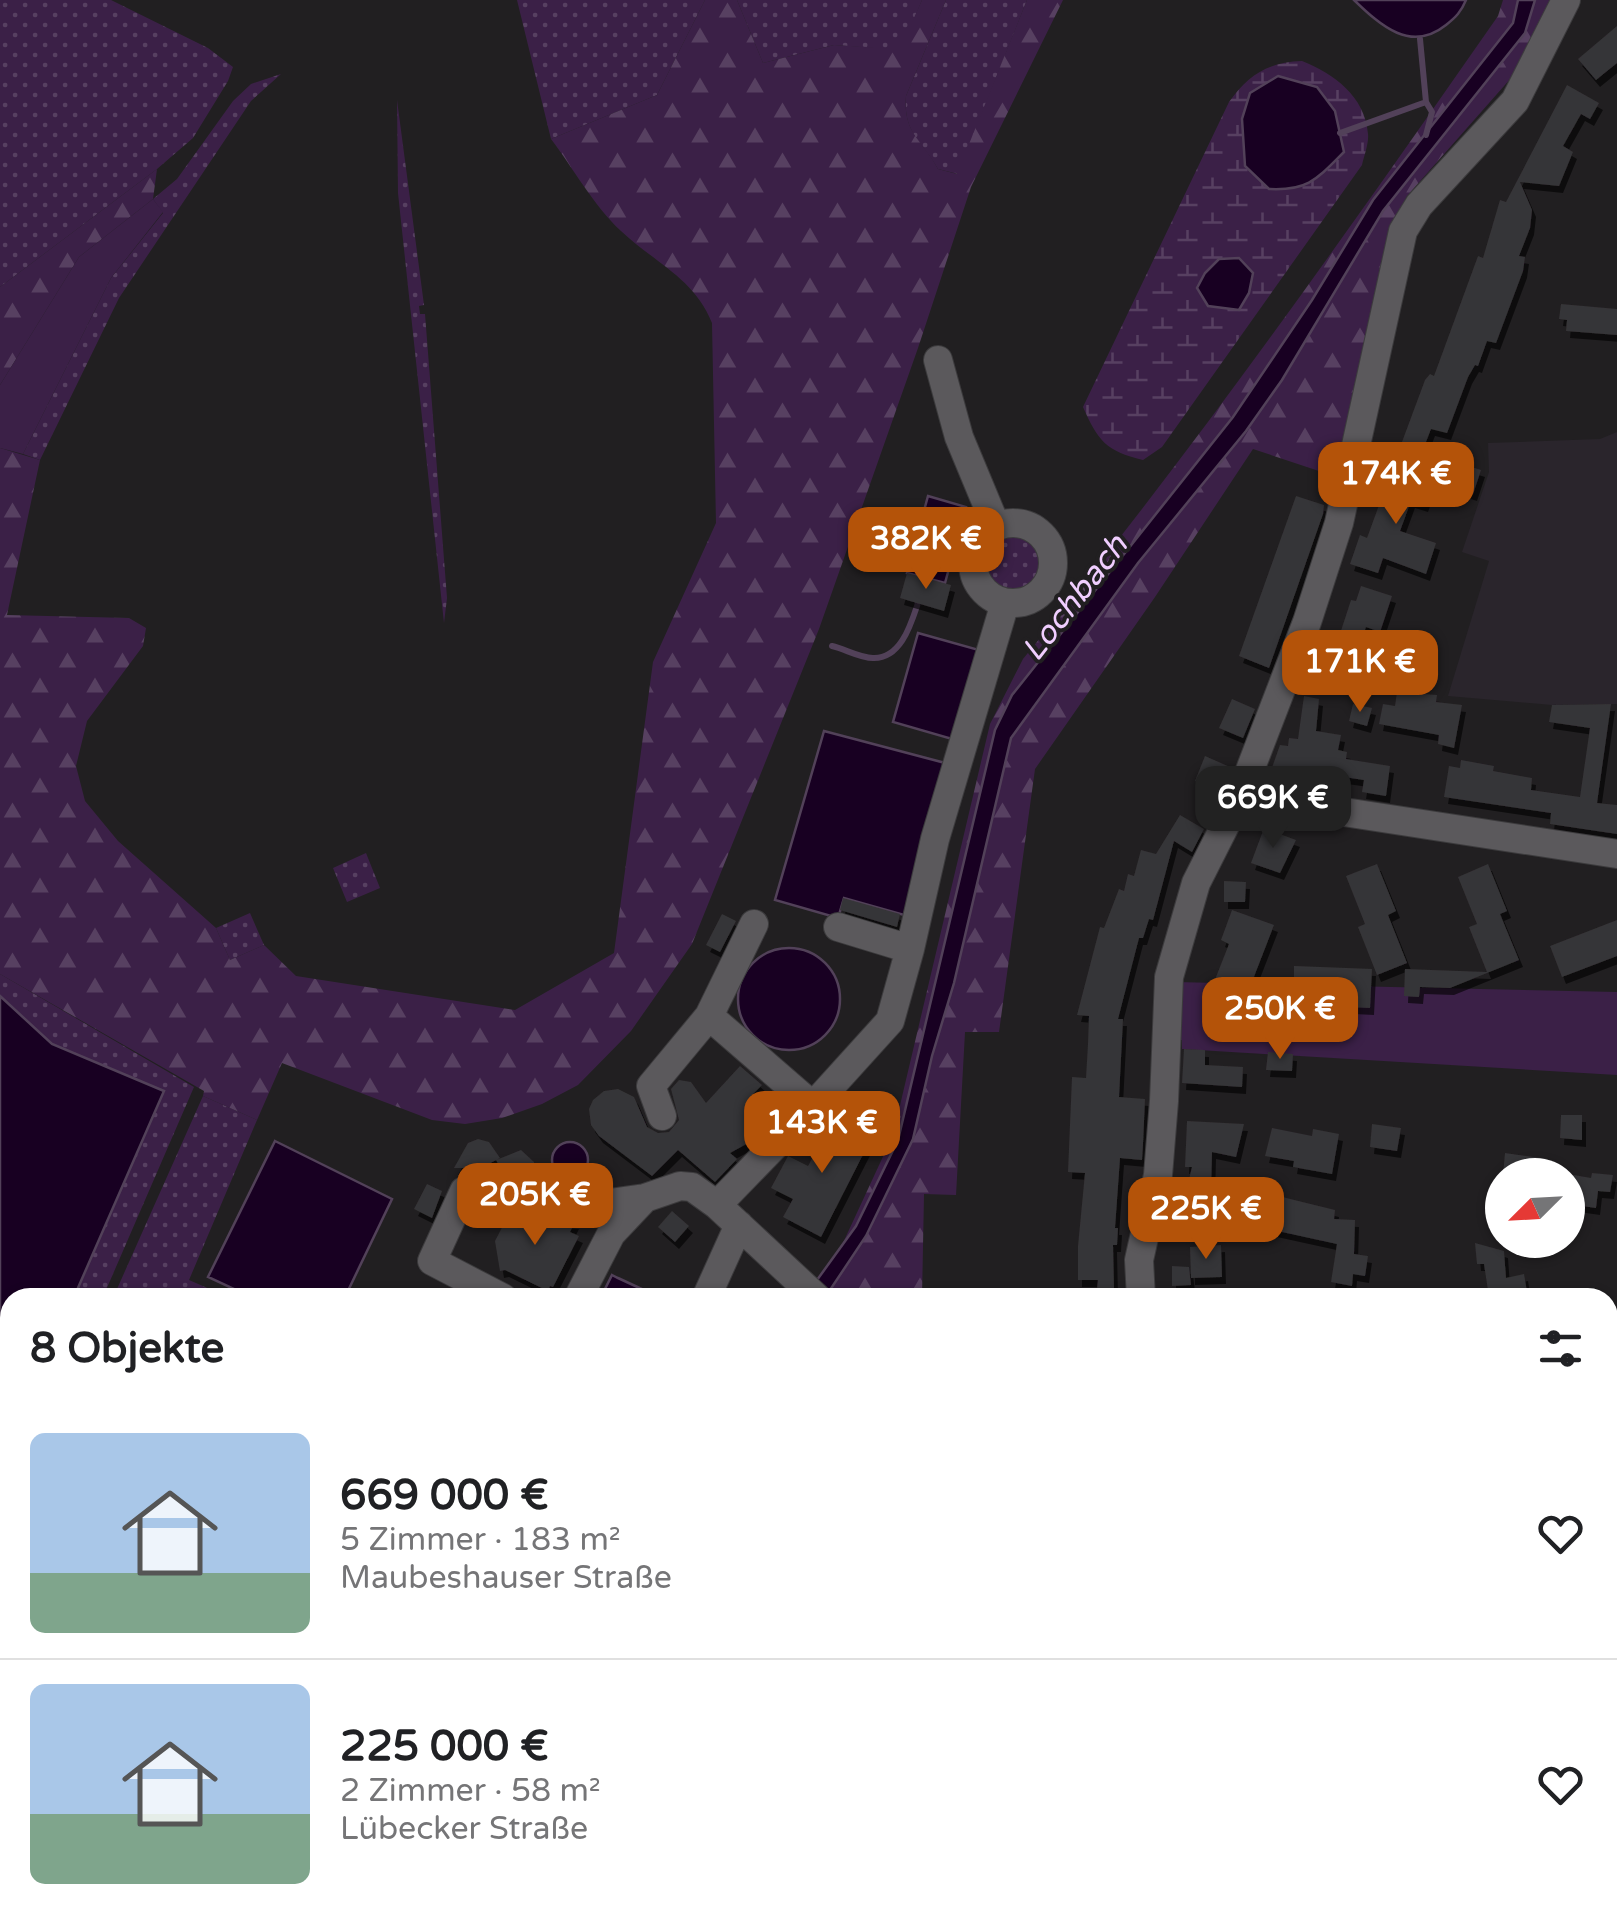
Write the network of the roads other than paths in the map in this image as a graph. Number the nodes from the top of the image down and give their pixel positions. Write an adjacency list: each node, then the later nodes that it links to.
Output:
1 (1562, 8): 5 (street)
2 (938, 360): 3 (street)
3 (996, 526): 4 (street); 4 (street)
4 (1005, 603): 9 (street)
5 (1240, 796): 6 (street); 20 (street)
6 (1617, 854)
7 (754, 924): 10 (street)
8 (838, 927): 9 (street)
9 (910, 949): 11 (street)
10 (709, 1016): 11 (street); 12 (street)
11 (814, 1106): 14 (street)
12 (662, 1116)
13 (645, 1198): 14 (street); 16 (street); 17 (street)
14 (717, 1205): 15 (street)
15 (739, 1225): 18 (street); 19 (street)
16 (484, 1288)
17 (583, 1288)
18 (711, 1288)
19 (807, 1288)
20 (1141, 1288)

